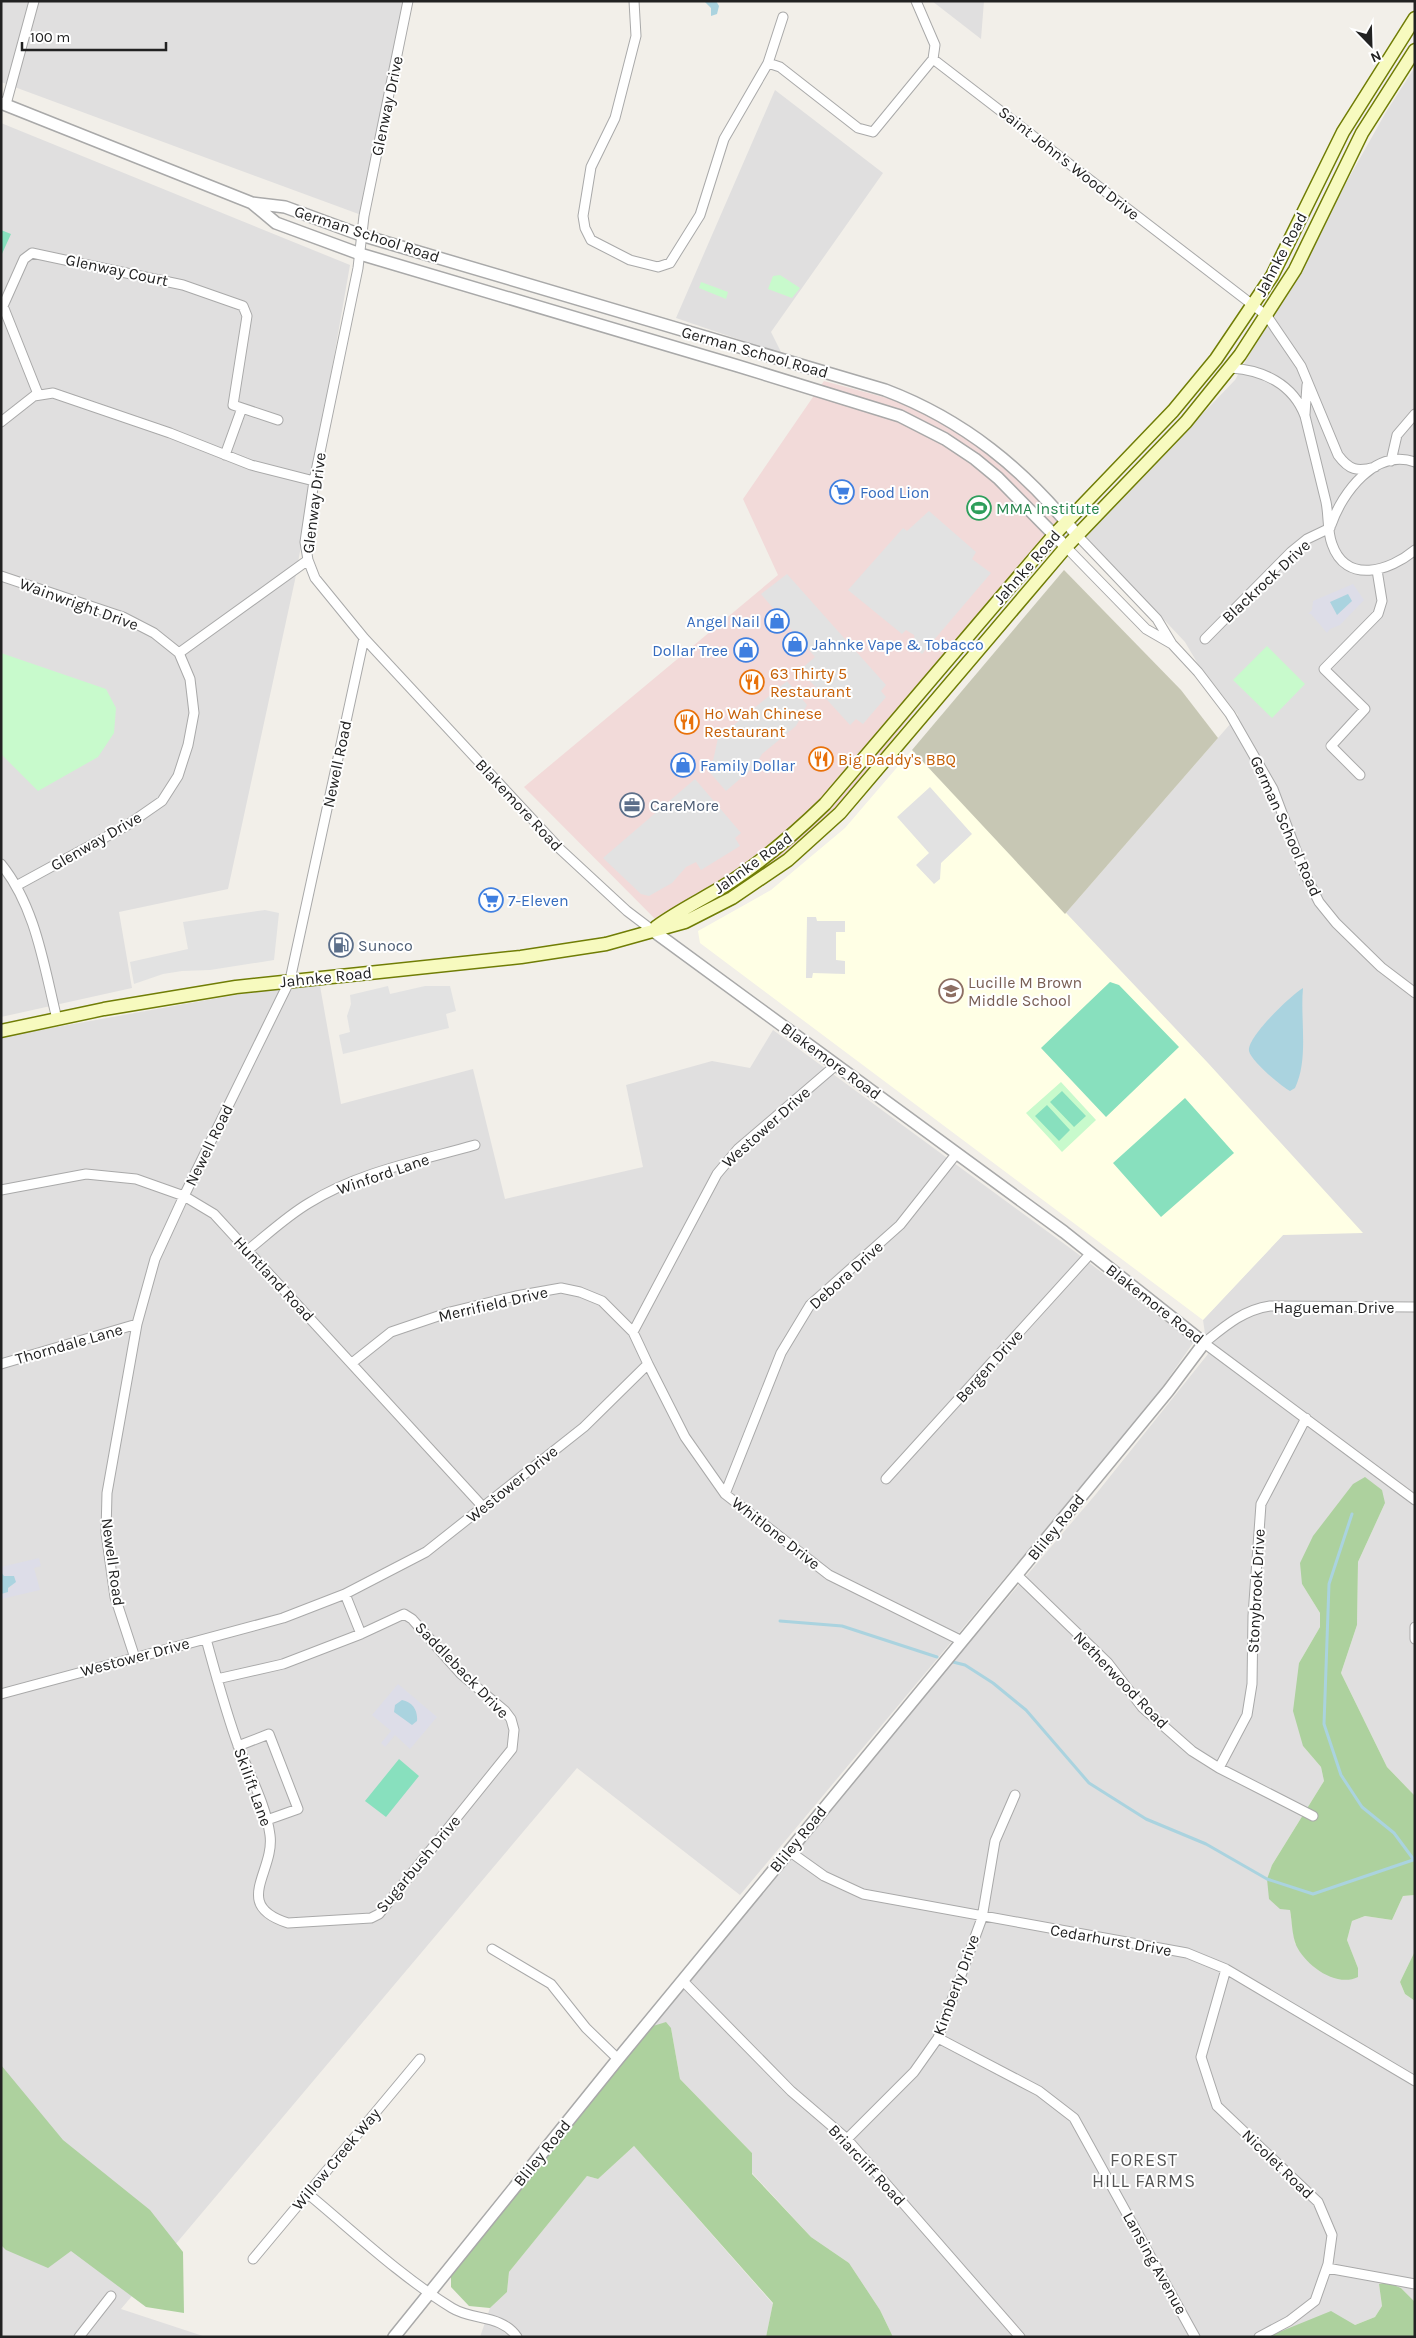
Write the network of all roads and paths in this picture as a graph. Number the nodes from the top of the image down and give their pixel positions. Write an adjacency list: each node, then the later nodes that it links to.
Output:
1 (34, 1): 10 (street)
2 (408, 1): 12 (street, Glenway Drive)
3 (634, 1): 9 (street)
4 (916, 1): 8 (street)
5 (784, 17): 9 (street)
6 (1415, 18): 14 (main road, Jahnke Road)
7 (1415, 50): 15 (main road, Jahnke Road)
8 (933, 59): 9 (street); 14 (street, Saint John's Wood Drive)
9 (768, 63)
10 (3, 104): 11 (street, German School Road)
11 (252, 203): 12 (street, German School Road); 13 (street, German School Road)
12 (361, 235): 13 (street, Glenway Drive); 29 (street, German School Road)
13 (360, 254): 28 (street, Glenway Drive); 31 (street, German School Road)
14 (1254, 305): 15 (street, Saint John's Wood Drive); 29 (main road, Jahnke Road)
15 (1267, 316): 16 (main road, Jahnke Road); 17 (street, Saint John's Wood Drive)
16 (1231, 368): 21 (street); 32 (main road, Jahnke Road)
17 (1306, 377): 21 (street); 27 (street, Saint John's Wood Drive)
18 (38, 394): 19 (street, Glenway Court); 23 (street); 24 (street)
19 (242, 408): 22 (street); 24 (street)
20 (1415, 414): 25 (street)
21 (1305, 416): 30 (street)
22 (278, 420)
23 (1, 422)
24 (225, 455): 28 (street)
25 (1391, 461): 26 (street); 27 (street)
26 (1415, 462)
27 (1375, 468): 30 (street)
28 (314, 481): 35 (street, Glenway Drive)
29 (1066, 522): 31 (main road, Jahnke Road); 32 (street, German School Road)
30 (1330, 528): 36 (street); 39 (street, Blackrock Drive)
31 (1055, 534): 33 (street, German School Road); 45 (main road, Jahnke Road)
32 (1077, 535): 33 (main road, Jahnke Road); 40 (street, German School Road)
33 (1066, 547): 40 (street, German School Road); 45 (main road, Jahnke Road)
34 (1415, 550): 36 (street)
35 (308, 560): 38 (street, Blakemore Road); 41 (street, Glenway Drive)
36 (1377, 570): 42 (street)
37 (1, 576): 41 (street, Wainwright Drive)
38 (364, 638): 45 (street, Blakemore Road); 46 (street, Newell Road)
39 (1205, 639)
40 (1172, 644): 47 (street, German School Road)
41 (179, 653): 44 (street, Glenway Drive)
42 (1360, 775)
43 (1, 864): 44 (street)
44 (16, 886): 48 (street)
45 (652, 930): 46 (main road, Jahnke Road); 50 (street, Blakemore Road)
46 (290, 980): 48 (main road, Jahnke Road); 54 (street, Newell Road)
47 (1415, 993)
48 (57, 1019): 49 (main road, Jahnke Road)
49 (1, 1031)
50 (836, 1065): 52 (street, Blakemore Road); 59 (street, Westower Drive)
51 (475, 1145): 55 (street, Winford Lane)
52 (957, 1153): 56 (street, Blakemore Road); 66 (street, Debora Drive)
53 (1, 1190): 54 (street, Huntland Road)
54 (184, 1196): 55 (street, Huntland Road); 58 (street, Newell Road)
55 (248, 1250): 61 (street, Huntland Road)
56 (1091, 1253): 60 (street, Blakemore Road); 65 (street, Bergen Drive)
57 (1415, 1307): 60 (street, Hagueman Drive)
58 (137, 1324): 62 (street, Thorndale Lane); 76 (street, Newell Road)
59 (633, 1332): 61 (street, Merrifield Drive); 63 (street)
60 (1204, 1343): 64 (street, Blakemore Road); 69 (street, Bliley Road)
61 (352, 1363): 68 (street, Huntland Road)
62 (1, 1364)
63 (648, 1364): 66 (street, Whitlone Drive); 68 (street, Westower Drive)
64 (1306, 1418): 67 (street, Blakemore Road); 81 (street, Stonybrook Drive)
65 (886, 1479)
66 (725, 1494): 75 (street, Whitlone Drive)
67 (1415, 1500)
68 (484, 1508): 70 (street, Westower Drive)
69 (1016, 1575): 75 (street, Bliley Road); 81 (street, Netherwood Road)
70 (345, 1594): 72 (street); 73 (street, Westower Drive)
71 (1415, 1627): 74 (street)
72 (362, 1634): 77 (street); 79 (street, Saddleback Drive)
73 (206, 1639): 76 (street, Westower Drive); 77 (street, Skilift Lane)
74 (1415, 1639)
75 (962, 1641): 85 (street, Bliley Road)
76 (135, 1658): 78 (street, Westower Drive)
77 (217, 1679): 80 (street, Skilift Lane)
78 (1, 1694)
79 (514, 1730): 87 (street, Sugarbush Drive)
80 (238, 1746): 84 (street, Skilift Lane); 84 (street)
81 (1219, 1768): 83 (street, Netherwood Road)
82 (1015, 1795): 86 (street, Kimberly Drive)
83 (1313, 1816)
84 (267, 1820): 87 (street, Skilift Lane)
85 (789, 1851): 86 (street, Cedarhurst Drive); 90 (street, Bliley Road)
86 (982, 1918): 89 (street, Cedarhurst Drive); 91 (street, Kimberly Drive)
87 (276, 1919)
88 (492, 1949): 93 (street)
89 (1226, 1969): 94 (street, Cedarhurst Drive); 98 (street, Nicolet Road)
90 (683, 1981): 93 (street, Bliley Road); 95 (street, Briarcliff Road)
91 (938, 2038): 95 (street, Kimberly Drive); 106 (street, Lansing Avenue)
92 (420, 2059): 96 (street, Willow Creek Way)
93 (618, 2059): 100 (street, Bliley Road)
94 (1415, 2081)
95 (847, 2139): 105 (street, Briarcliff Road)
96 (307, 2193): 97 (street, Willow Creek Way); 100 (street)
97 (253, 2259)
98 (1327, 2268): 99 (street); 107 (street, Nicolet Road)
99 (1415, 2284)
100 (428, 2294): 103 (street, Bliley Road); 104 (street)
101 (111, 2296): 102 (street)
102 (79, 2337)
103 (394, 2337)
104 (517, 2337)
105 (1020, 2337)
106 (1196, 2337)
107 (1259, 2337)

